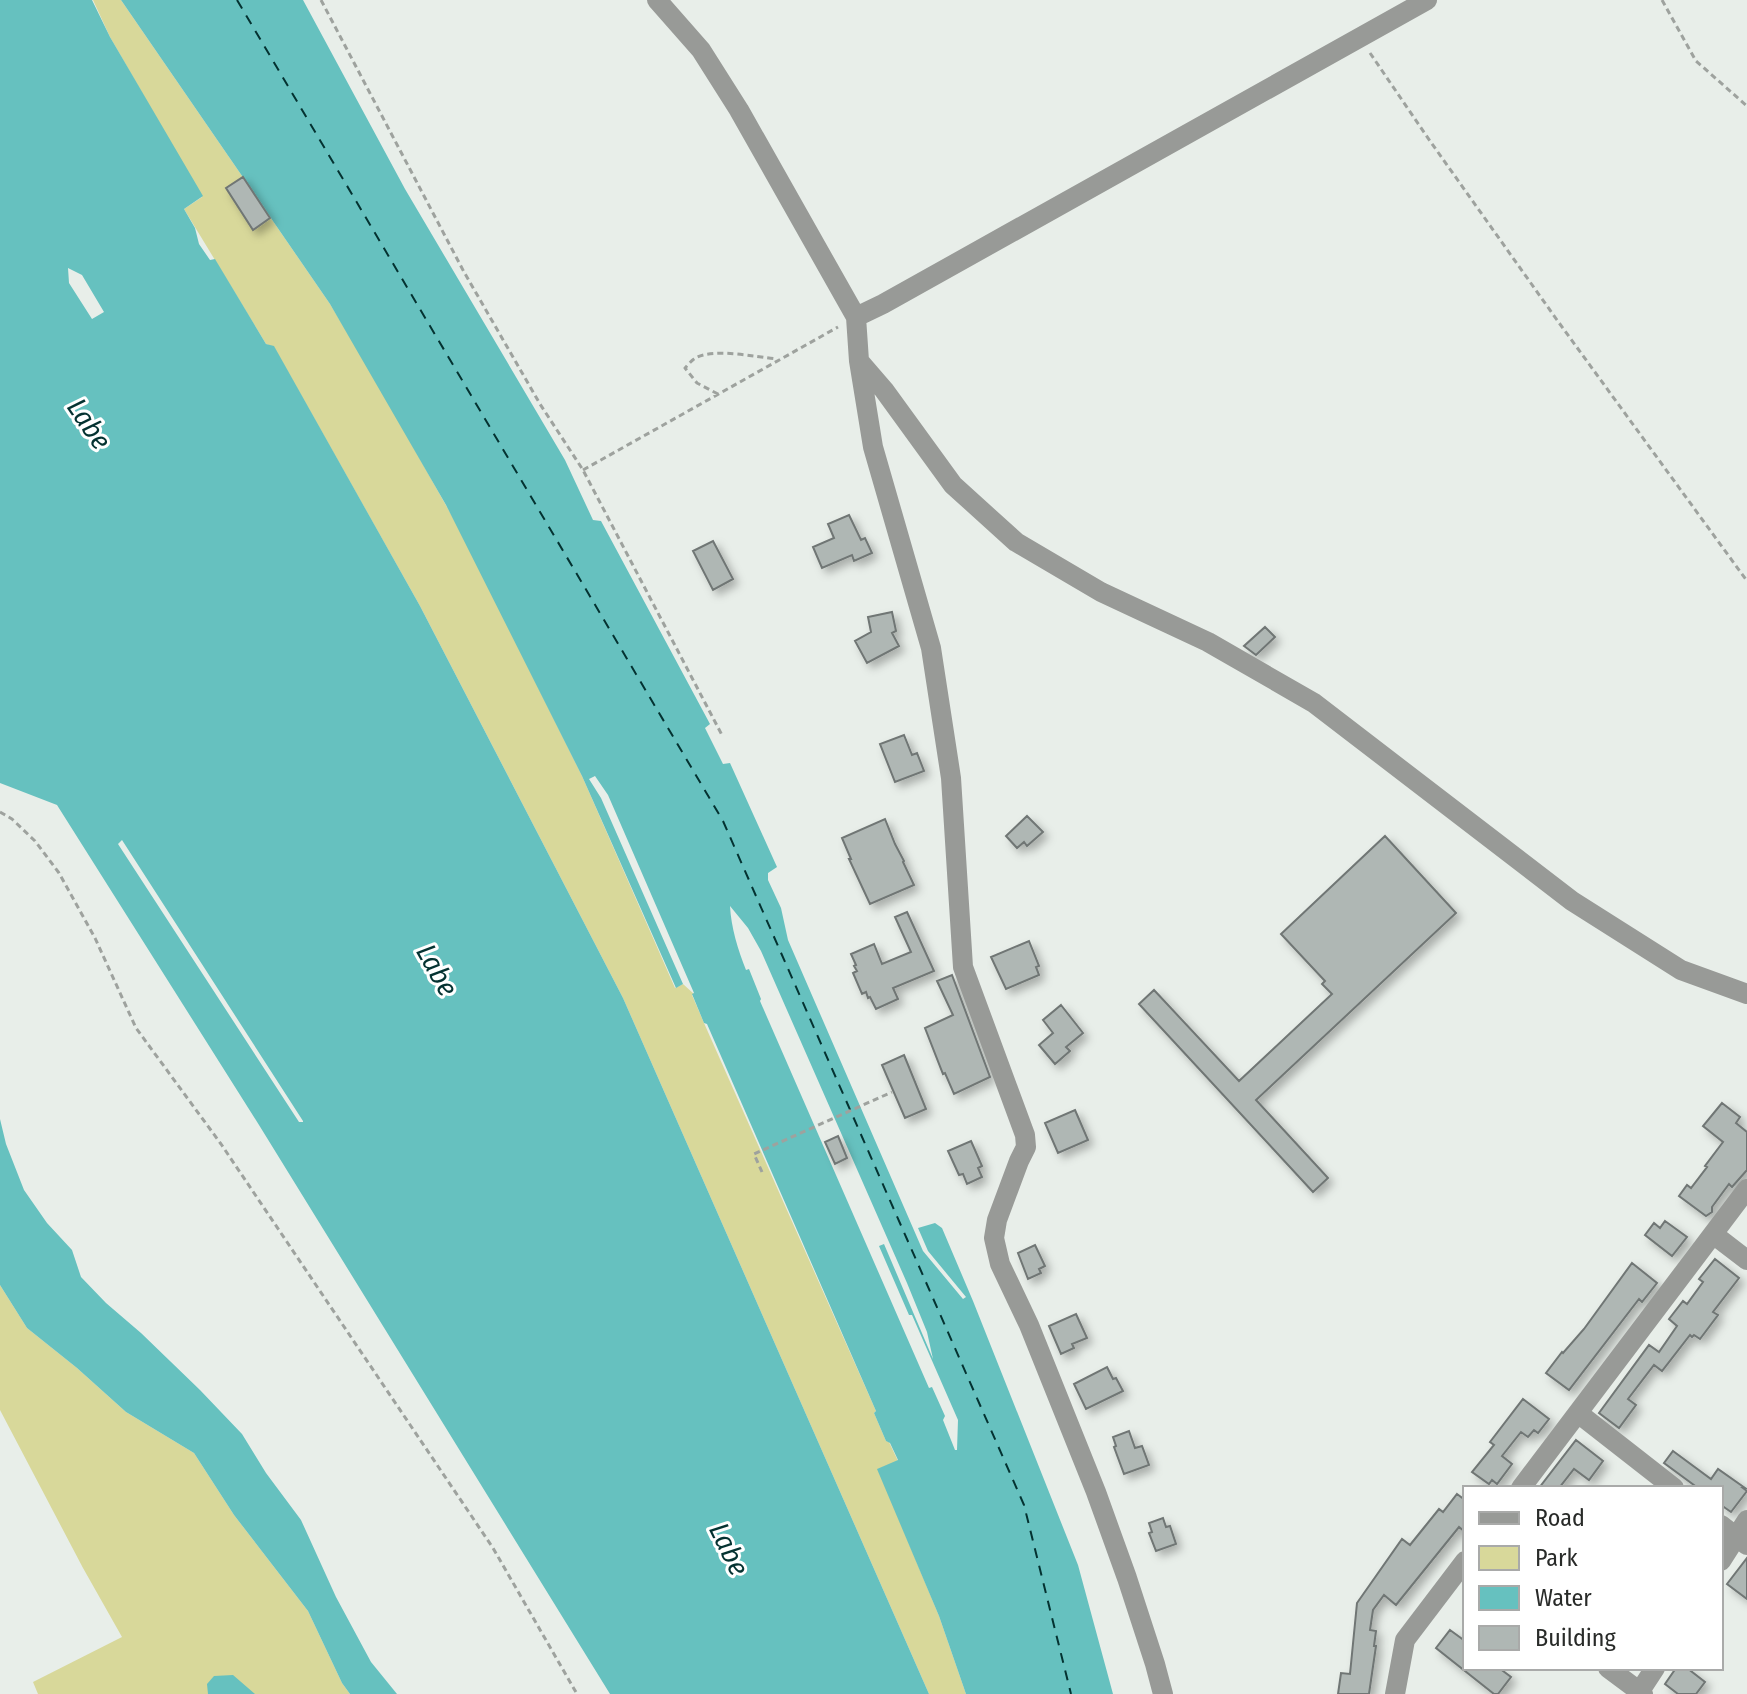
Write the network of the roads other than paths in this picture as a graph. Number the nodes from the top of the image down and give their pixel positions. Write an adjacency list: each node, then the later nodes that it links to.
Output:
1 (657, 0): 3 (street)
2 (1427, 0): 3 (street)
3 (856, 317): 4 (street)
4 (859, 361): 5 (street); 18 (street)
5 (1747, 994)
6 (1747, 1189): 7 (street)
7 (1713, 1234): 8 (street); 9 (street)
8 (1747, 1260)
9 (1578, 1413): 10 (street); 11 (street)
10 (1523, 1486)
11 (1671, 1486)
12 (1738, 1532): 13 (street)
13 (1723, 1558)
14 (1463, 1565): 19 (street)
15 (1611, 1670): 17 (street)
16 (1654, 1670): 17 (street)
17 (1642, 1693)
18 (1163, 1694)
19 (1395, 1694)

